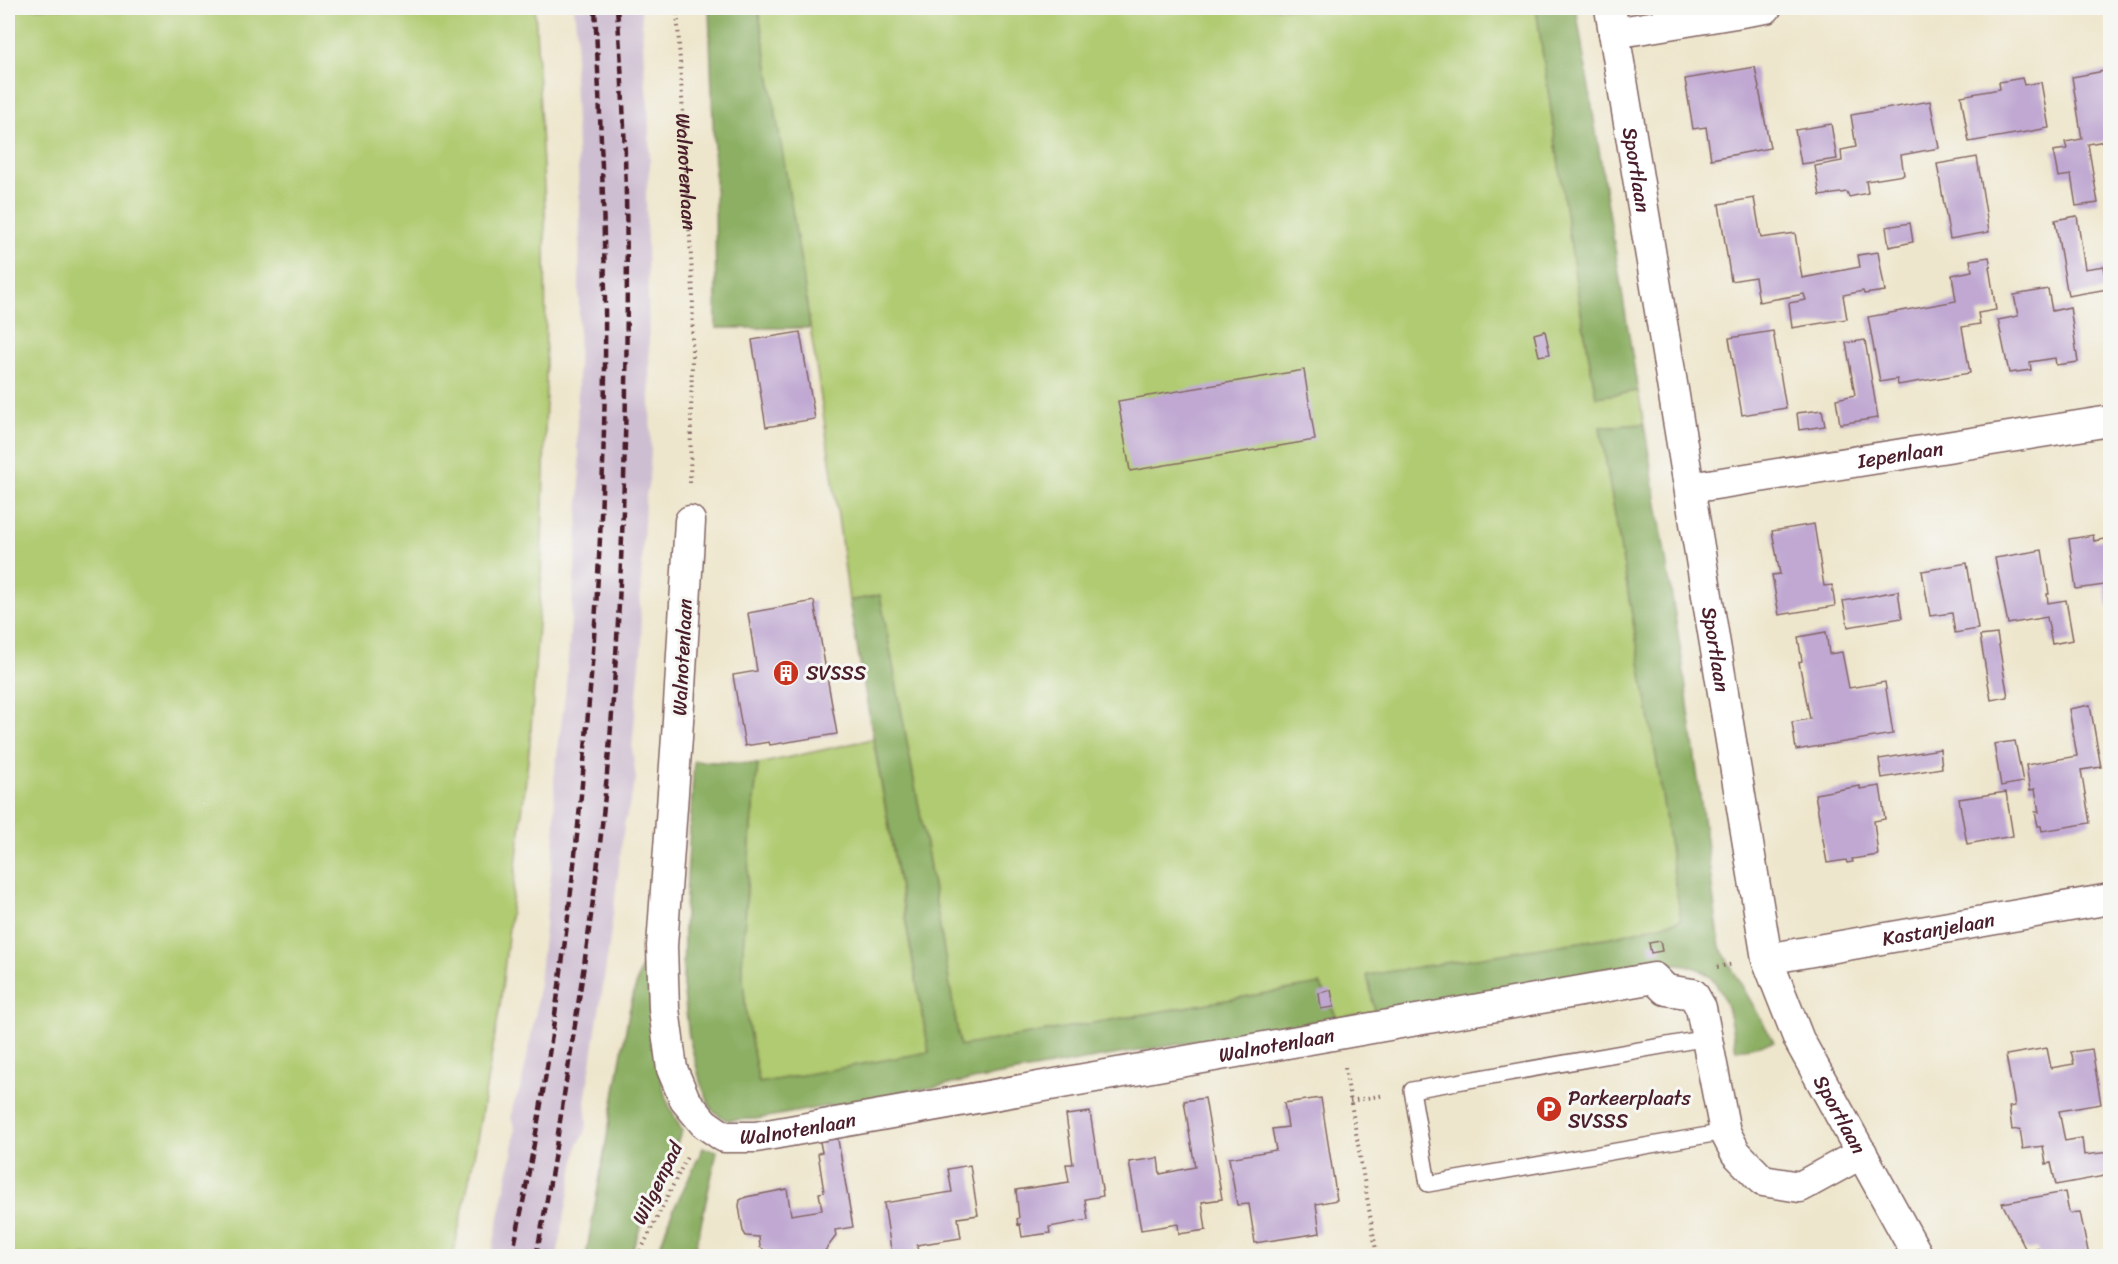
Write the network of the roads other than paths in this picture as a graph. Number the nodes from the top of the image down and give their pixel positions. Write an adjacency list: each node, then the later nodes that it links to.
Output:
1 (1766, 8): 2 (street)
2 (1612, 20): 4 (street, Sportlaan)
3 (2110, 421): 4 (street, Iepenlaan)
4 (1690, 488): 7 (street, Sportlaan)
5 (690, 521): 8 (street, Walnotenlaan)
6 (2110, 899): 7 (street, Kastanjelaan)
7 (1767, 959): 10 (street, Sportlaan)
8 (1707, 1038): 9 (street, Walnotenlaan); 9 (lane)
9 (1725, 1132): 10 (street, Walnotenlaan)
10 (1862, 1153): 11 (street, Sportlaan)
11 (1918, 1257)

